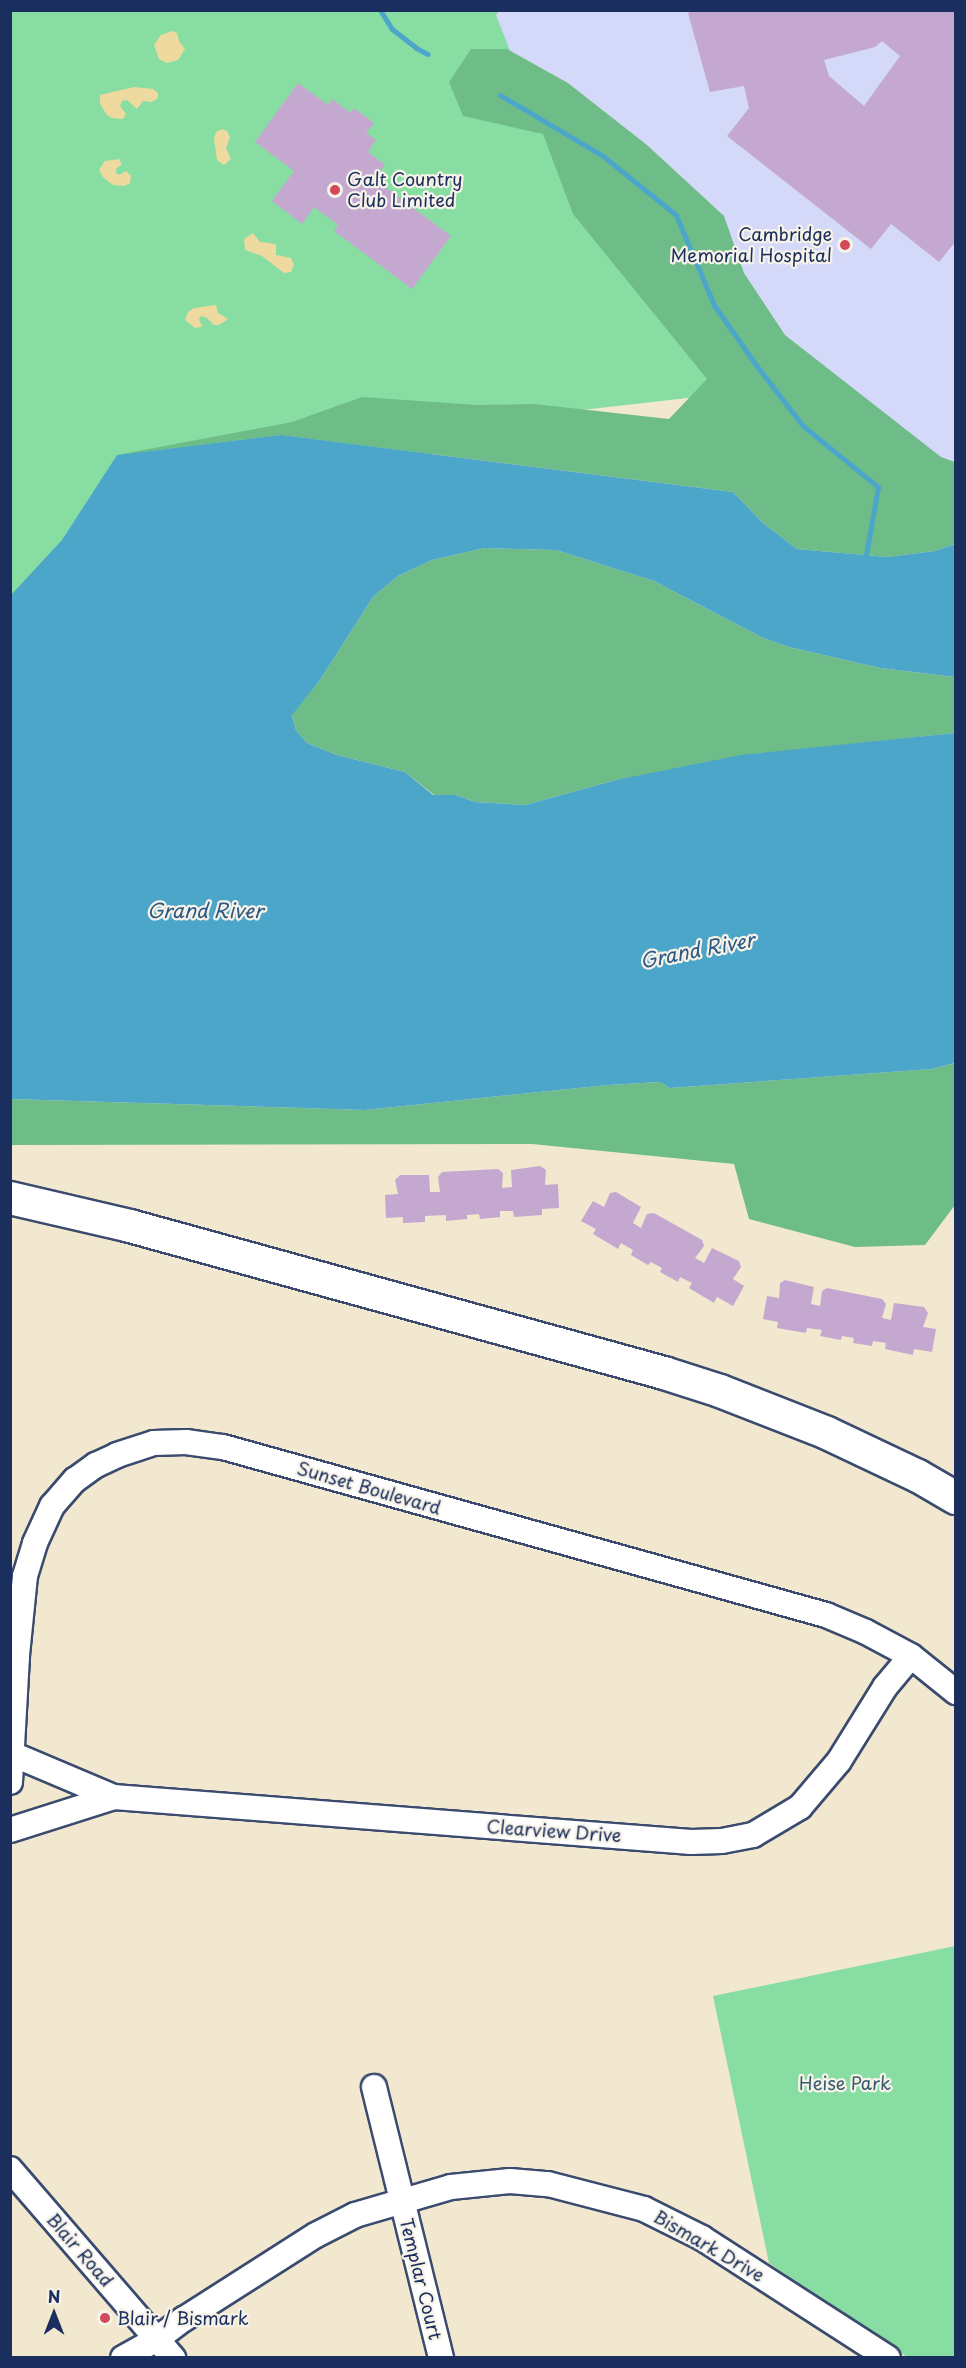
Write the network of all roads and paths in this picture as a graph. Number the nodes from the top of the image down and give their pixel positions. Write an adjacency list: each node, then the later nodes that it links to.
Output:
1 (10, 1198): 2 (main road)
2 (956, 1497)
3 (911, 1656): 4 (street, Sunset Boulevard); 5 (street, Sunset Boulevard); 7 (street, Clearview Drive)
4 (956, 1692)
5 (12, 1754): 6 (street, Sunset Boulevard); 7 (street, Clearview Drive)
6 (10, 1782)
7 (114, 1797): 8 (street, Clearview Drive)
8 (10, 1830)
9 (374, 2087): 11 (street, Templar Court)
10 (10, 2169): 12 (street, Blair Road)
11 (402, 2200): 12 (street, Bismark Drive); 13 (street, Bismark Drive); 16 (street, Templar Court)
12 (157, 2339): 14 (street, Bismark Drive); 15 (street, Blair Road)
13 (858, 2349): 17 (street, Bismark Drive)
14 (123, 2358)
15 (173, 2358)
16 (441, 2358)
17 (888, 2358)

